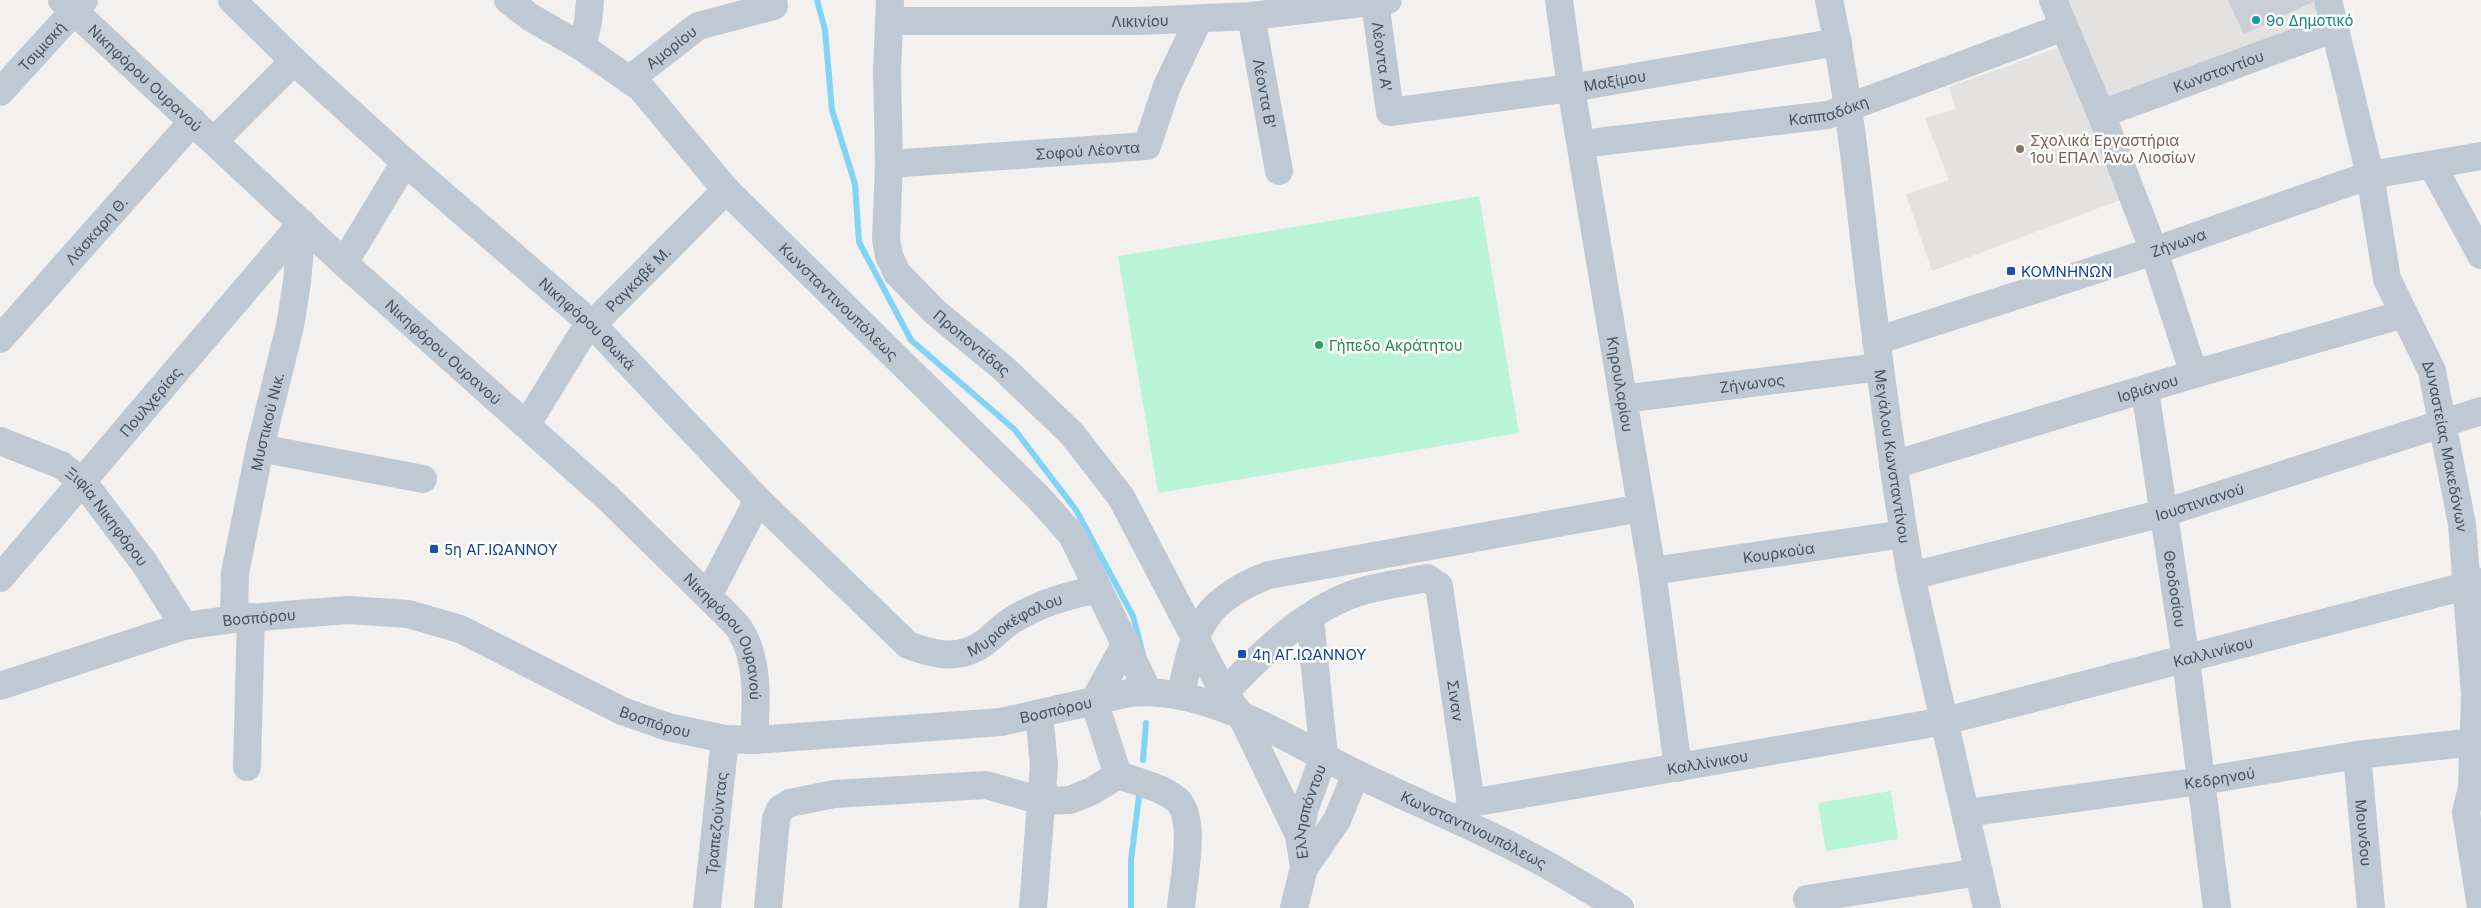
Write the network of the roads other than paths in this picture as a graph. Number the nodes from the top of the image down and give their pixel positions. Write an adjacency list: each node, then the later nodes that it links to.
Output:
1 (232, 0): 19 (street, Νικηφόρου Φωκά)
2 (508, 0): 18 (street, Κωνσταντινουπόλεως)
3 (590, 0): 18 (street)
4 (1559, 0): 21 (street, Κηρουλαρίου)
5 (1829, 0): 17 (street, Μεγάλου Κωνσταντίνου)
6 (2053, 0): 15 (street)
7 (2328, 0): 16 (street, Δυναστείας Μακεδόνων)
8 (1382, 1): 13 (street, Λικινίου); 24 (street, Λέοντα Α')
9 (773, 3): 20 (street, Αμορίου)
10 (73, 4): 22 (street, Τσιμισκή); 26 (street, Νικηφόρου Ουρανού)
11 (1140, 10): 12 (street, Λικινίου); 14 (street, Λικινίου)
12 (890, 11): 31 (street, Προποντίδας)
13 (1251, 16): 14 (street, Λικινίου); 33 (street, Λέοντα Β')
14 (1199, 19): 31 (street, Σοφού Λέοντα)
15 (2064, 27): 23 (street, Καππαδόκη); 25 (street)
16 (2335, 28): 25 (street, Κωνσταντίου); 34 (street, Δυναστείας Μακεδόνων)
17 (1838, 42): 21 (street, Μαξίμου); 23 (street, Μεγάλου Κωνσταντίνου)
18 (582, 48): 20 (street, Κωνσταντινουπόλεως)
19 (294, 61): 27 (street); 30 (street, Νικηφόρου Φωκά)
20 (630, 79): 35 (street, Κωνσταντινουπόλεως)
21 (1571, 88): 24 (street, Μαξίμου); 28 (street, Κηρουλαρίου)
22 (0, 92)
23 (1849, 108): 28 (street, Καππαδόκη); 43 (street, Μεγάλου Κωνσταντίνου)
24 (1390, 112)
25 (2101, 114): 37 (street)
26 (193, 121): 27 (street, Νικηφόρου Ουρανού); 42 (street, Λάσκαρη Θ.)
27 (214, 141): 36 (street, Νικηφόρου Ουρανού)
28 (1581, 144): 46 (street, Κηρουλαρίου)
29 (2481, 156): 32 (street, Ζήνωνα)
30 (405, 162): 39 (street); 41 (street, Νικηφόρου Φωκά)
31 (889, 164): 68 (street, Προποντίδας)
32 (2432, 165): 34 (street, Ζήνωνα); 38 (street)
33 (1279, 171)
34 (2370, 175): 37 (street, Ζήνωνα); 40 (street, Δυναστείας Μακεδόνων)
35 (726, 190): 41 (street, Ραγκαβέ Μ.); 63 (street, Κωνσταντινουπόλεως)
36 (302, 223): 39 (street, Νικηφόρου Ουρανού); 51 (street, Μυστικού Νικ.); 54 (street, Πουλχερίας)
37 (2154, 251): 43 (street, Ζήνωνα); 44 (street)
38 (2481, 255)
39 (344, 263): 49 (street, Νικηφόρου Ουρανού)
40 (2404, 314): 44 (street, Ιοβιάνου); 48 (street, Δυναστείας Μακεδόνων)
41 (592, 324): 49 (street, Ραγκαβέ Μ.); 55 (street, Νικηφόρου Φωκά)
42 (0, 339)
43 (1878, 354): 46 (street, Ζήνωνος); 52 (street, Μεγάλου Κωνσταντίνου)
44 (2194, 374): 45 (street, Ιοβιάνου)
45 (2145, 390): 52 (street, Ιοβιάνου); 57 (street, Θεοδοσίου)
46 (1623, 399): 56 (street, Κηρουλαρίου)
47 (2481, 411): 48 (street, Ιουστινιανού)
48 (2444, 422): 57 (street, Ιουστινιανού); 62 (street, Δυναστείας Μακεδόνων)
49 (527, 424): 64 (street, Νικηφόρου Ουρανού)
50 (0, 441): 54 (street, Ξιφία Νικηφόρου)
51 (260, 448): 53 (street); 65 (street, Μυστικού Νικ.)
52 (1893, 465): 58 (street, Μεγάλου Κωνσταντίνου)
53 (423, 479)
54 (83, 482): 61 (street, Πουλχερίας); 67 (street, Ξιφία Νικηφόρου)
55 (758, 500): 64 (street); 70 (street, Νικηφόρου Φωκά)
56 (1641, 508): 59 (street, Κηρουλαρίου); 68 (street)
57 (2164, 513): 60 (street, Ιουστινιανού); 71 (street, Θεοδοσίου)
58 (1904, 534): 59 (street, Κουρκούα); 60 (street, Μεγάλου Κωνσταντίνου)
59 (1652, 571): 86 (street, Κηρουλαρίου)
60 (1911, 576): 79 (street, Μεγάλου Κωνσταντίνου)
61 (0, 578)
62 (2474, 584): 71 (street, Καλλινίκου); 82 (street, Δυναστείας Μακεδόνων)
63 (1097, 590): 69 (street, Κωνσταντινουπόλεως); 70 (street, Μυριοκέφαλου)
64 (708, 596): 81 (street, Νικηφόρου Ουρανού)
65 (242, 618): 67 (street, Βοσπόρου); 80 (street, Βοσπόρου); 85 (street, Μυστικού Νικ.)
66 (1310, 618): 74 (street); 84 (street); 92 (street, Σιναν)
67 (184, 626): 72 (street, Βοσπόρου)
68 (1196, 639): 74 (street, Προποντίδας); 75 (street)
69 (1126, 643): 73 (street, Κωνσταντινουπόλεως); 76 (street)
70 (933, 654)
71 (2186, 660): 79 (street, Καλλινίκου); 89 (street, Θεοδοσίου)
72 (0, 686)
73 (1148, 691): 75 (street, Βοσπόρου); 76 (street, Βοσπόρου)
74 (1224, 693): 78 (street, Προποντίδας)
75 (1180, 695): 78 (street, Βοσπόρου)
76 (1094, 701): 77 (street, Βοσπόρου); 88 (street)
77 (1039, 714): 81 (street, Βοσπόρου); 91 (street)
78 (1242, 717): 84 (street, Βοσπόρου); 94 (street, Προποντίδας)
79 (1945, 721): 86 (street, Καλλίνικου); 93 (street, Μεγάλου Κωνσταντίνου)
80 (725, 739): 81 (street, Βοσπόρου); 100 (street, Τραπεζούντας)
81 (754, 740)
82 (2475, 742): 83 (street, Κεδρηνού); 90 (street, Δυναστείας Μακεδόνων)
83 (2357, 755): 89 (street, Κεδρηνού); 108 (street, Μουνδου)
84 (1324, 756): 87 (street, Κωνσταντινουπόλεως); 94 (street, Ελλησπόντου)
85 (247, 767)
86 (1678, 768): 92 (street, Καλλίνικου)
87 (1356, 774): 92 (street, Κωνσταντινουπόλεως); 95 (street, Ελλησπόντου)
88 (1118, 775): 91 (street); 103 (street)
89 (2201, 781): 93 (street, Κεδρηνού); 107 (street, Θεοδοσίου)
90 (2476, 787): 99 (street, Δυναστείας Μακεδόνων)
91 (1042, 800): 101 (street); 102 (street)
92 (1466, 813): 105 (street, Κωνσταντινουπόλεως)
93 (1966, 813): 96 (street, Μεγάλου Κωνσταντίνου)
94 (1299, 835): 95 (street, Ελλησπόντου)
95 (1304, 868): 104 (street, Ελλησπόντου)
96 (1979, 872): 98 (street); 106 (street, Μεγάλου Κωνσταντίνου)
97 (1807, 900): 98 (street)
98 (1850, 900)
99 (2481, 906)
100 (707, 908)
101 (768, 908)
102 (1033, 908)
103 (1181, 908)
104 (1294, 908)
105 (1620, 908)
106 (1987, 908)
107 (2217, 908)
108 (2371, 908)

